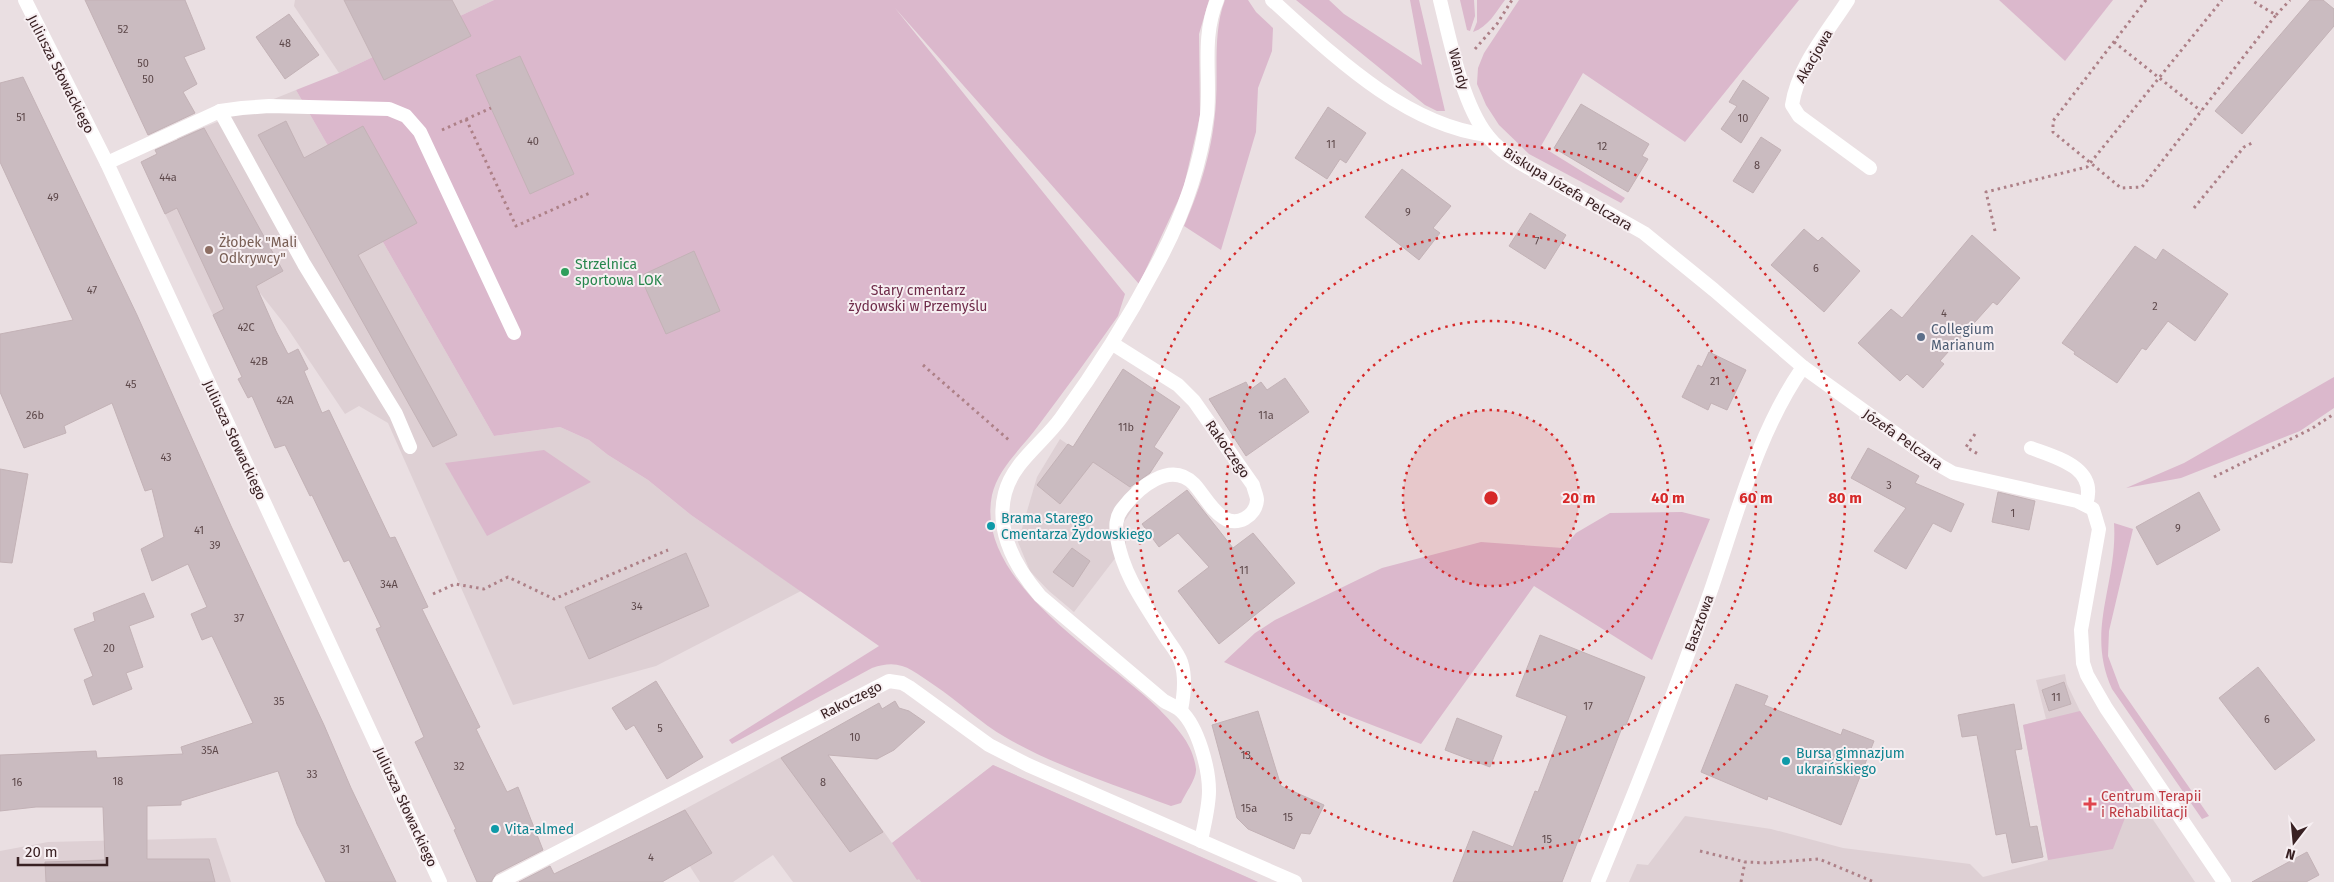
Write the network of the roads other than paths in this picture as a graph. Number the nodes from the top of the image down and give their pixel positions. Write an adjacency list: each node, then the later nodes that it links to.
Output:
1 (25, 0): 8 (street, Juliusza Słowackiego)
2 (1217, 0): 11 (street)
3 (1272, 0): 7 (street)
4 (1440, 0): 7 (street, Wandy)
5 (1848, 0): 9 (street, Akacjowa)
6 (220, 111): 8 (street); 10 (street); 13 (street)
7 (1487, 135): 12 (street, Biskupa Józefa Pelczara)
8 (107, 163): 18 (street, Juliusza Słowackiego)
9 (1870, 168)
10 (514, 333)
11 (1113, 344): 16 (street); 16 (street, Rakoczego)
12 (1803, 367): 15 (street, Józefa Pelczara); 21 (street, Basztowa)
13 (410, 448)
14 (2031, 448): 15 (street)
15 (2086, 504): 22 (street)
16 (1181, 710): 17 (street)
17 (1201, 841): 19 (street, Rakoczego); 20 (street, Rakoczego)
18 (440, 882)
19 (500, 882)
20 (1295, 882)
21 (1598, 882)
22 (2224, 882)

